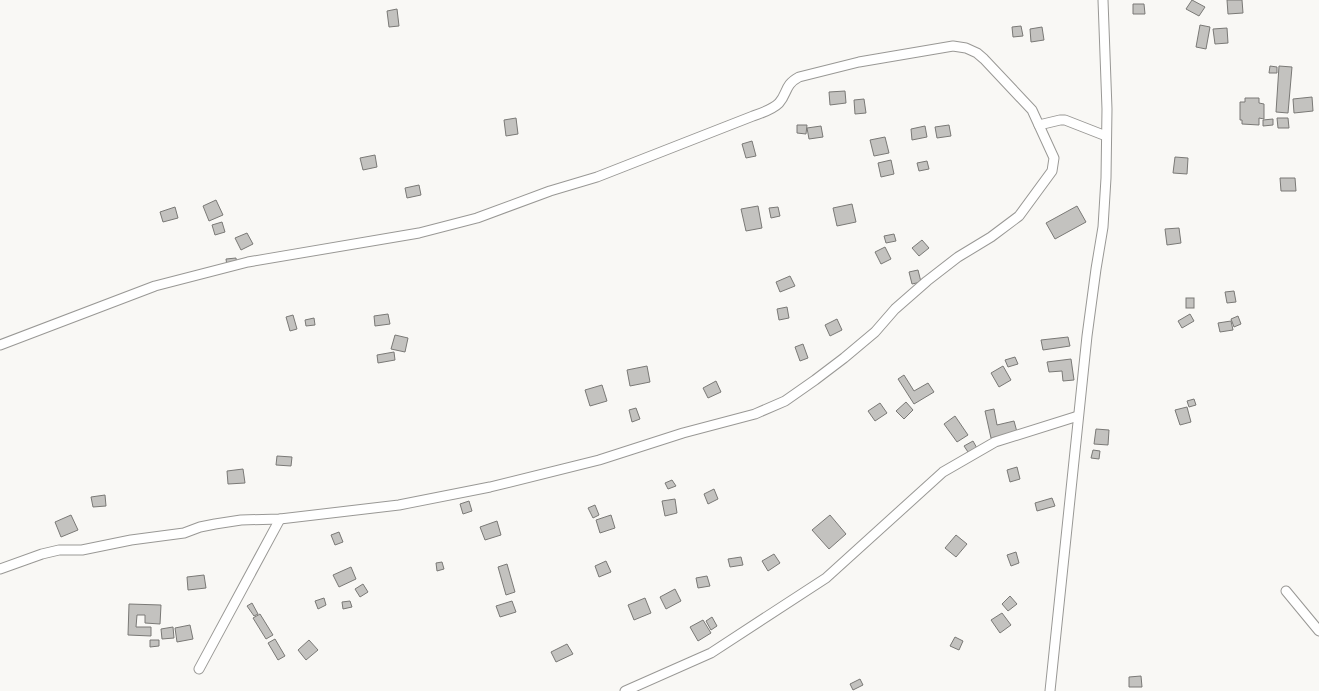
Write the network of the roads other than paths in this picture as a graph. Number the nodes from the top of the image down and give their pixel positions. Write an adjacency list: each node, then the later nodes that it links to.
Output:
1 (1103, 0): 3 (street)
2 (1039, 125): 3 (street); 4 (street); 6 (street)
3 (1106, 136): 5 (street)
4 (0, 345)
5 (1078, 416): 11 (street); 12 (street)
6 (280, 519): 7 (street); 10 (street)
7 (0, 569)
8 (1286, 591): 9 (street)
9 (1319, 631)
10 (199, 669)
11 (625, 691)
12 (1050, 691)

